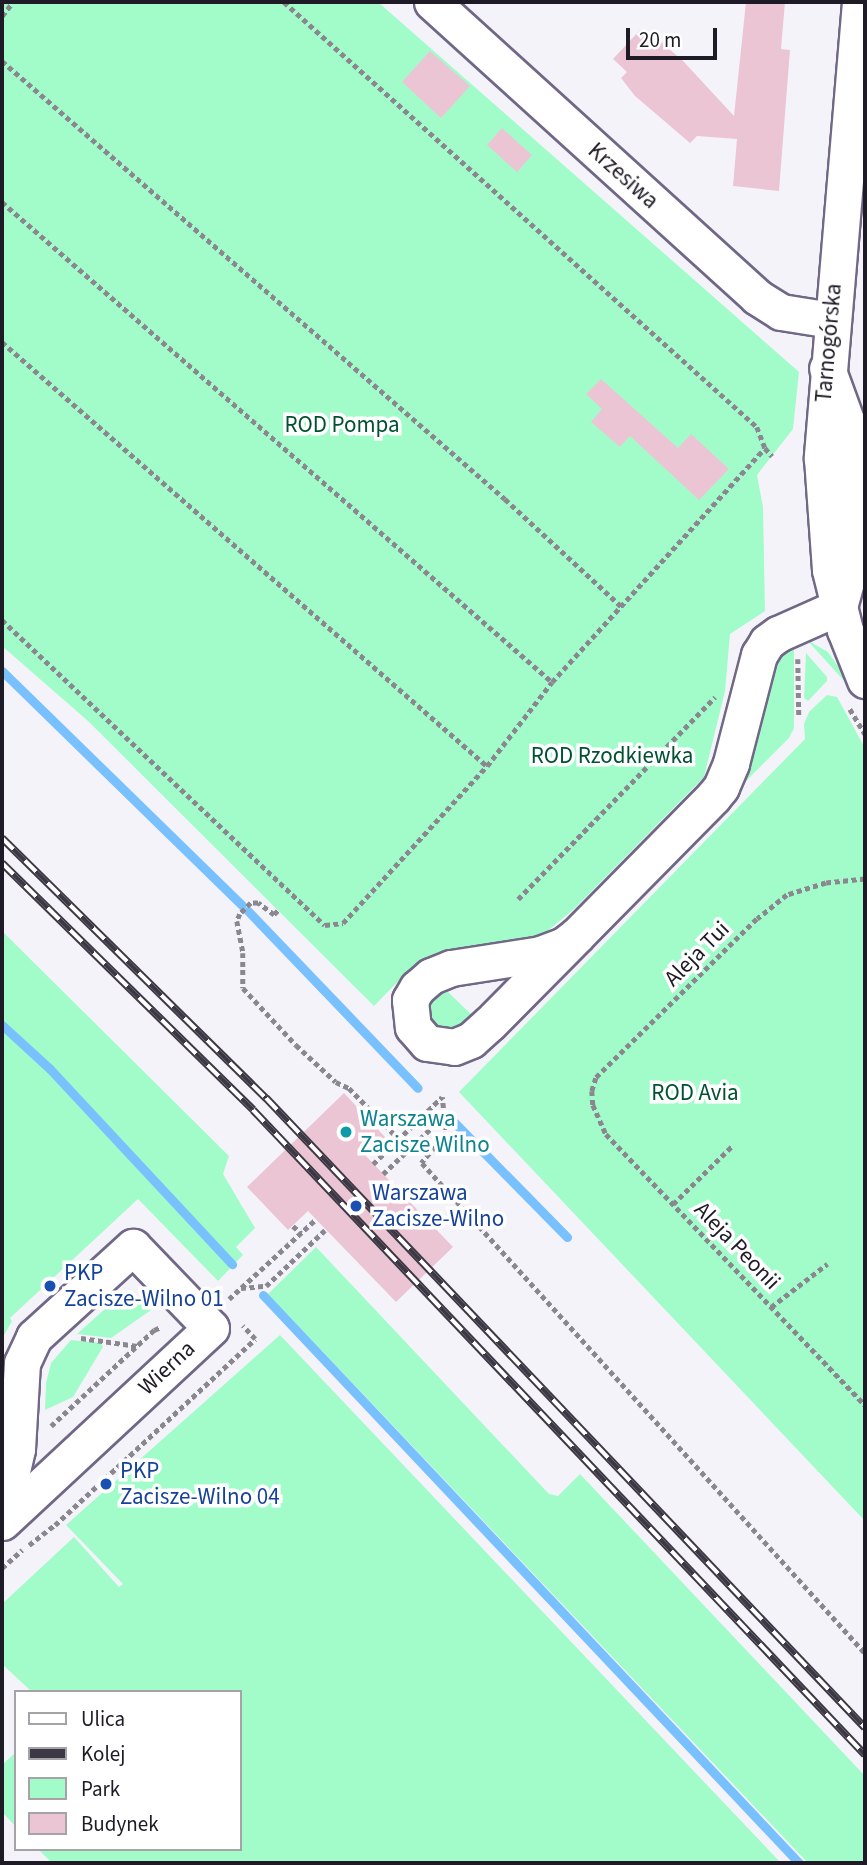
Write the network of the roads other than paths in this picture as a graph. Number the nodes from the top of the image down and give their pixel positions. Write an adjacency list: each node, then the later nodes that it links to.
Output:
1 (432, 2): 4 (street, Krzesiwa)
2 (860, 2): 3 (street, Tarnogórska)
3 (855, 163): 4 (street, Tarnogórska)
4 (831, 320): 5 (street, Tarnogórska)
5 (839, 607): 6 (street, Tarnogórska); 7 (street)
6 (857, 695)
7 (577, 935)
8 (10, 1398): 9 (street, Wierna); 10 (street, Wierna)
9 (2, 1504)
10 (2, 1522)

